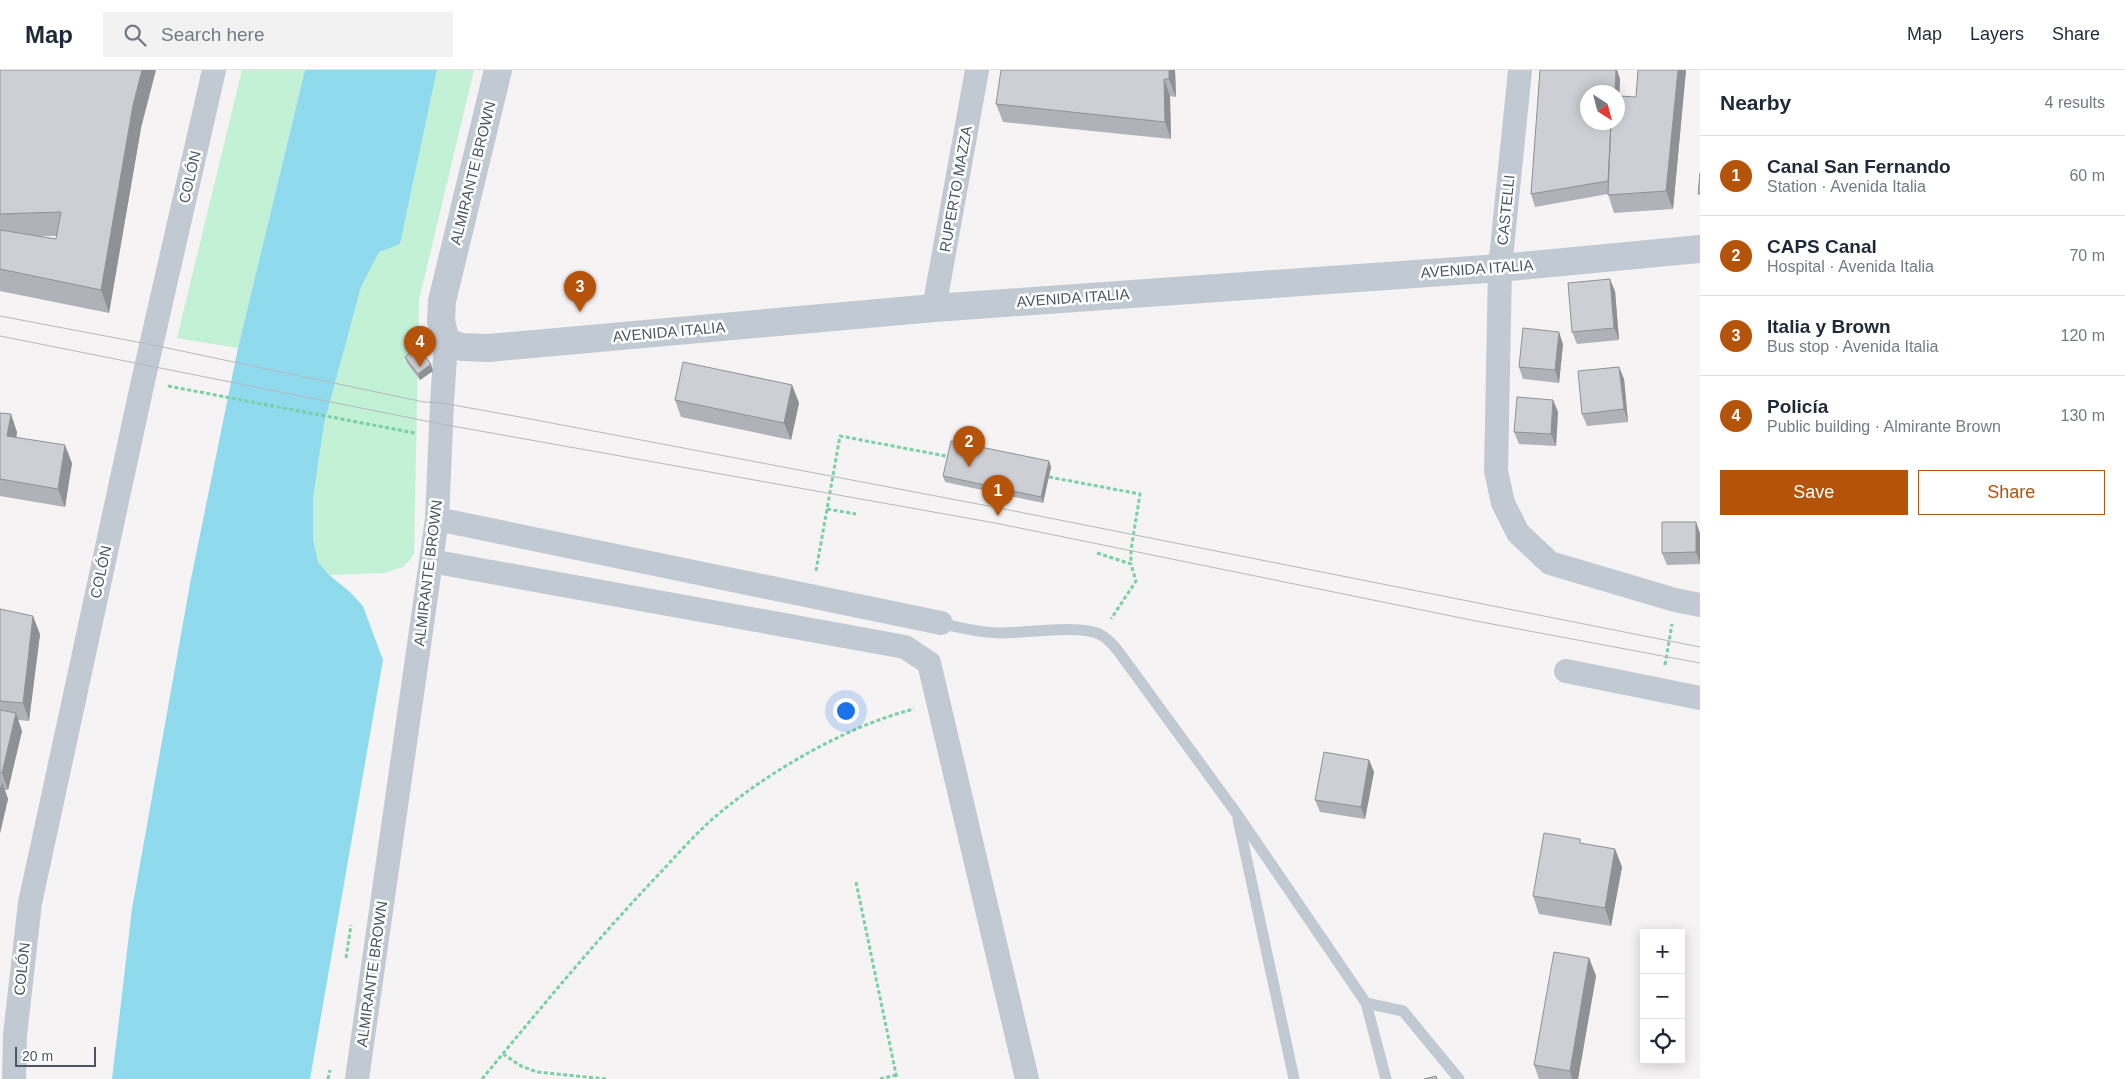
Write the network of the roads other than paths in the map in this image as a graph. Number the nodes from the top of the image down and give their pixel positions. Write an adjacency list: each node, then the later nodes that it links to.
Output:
1 (214, 70): 17 (street, COLÓN)
2 (498, 70): 8 (street, ALMIRANTE BROWN)
3 (977, 70): 7 (street, RUPERTO MAZZA)
4 (1520, 70): 6 (street, CASTELLI)
5 (1700, 249): 6 (street, AVENIDA ITALIA)
6 (1500, 268): 7 (street, AVENIDA ITALIA); 11 (street, CASTELLI)
7 (934, 308): 8 (street, AVENIDA ITALIA)
8 (446, 342): 9 (street, ALMIRANTE BROWN)
9 (437, 519): 10 (street, ALMIRANTE BROWN); 12 (street)
10 (432, 562): 18 (street, ALMIRANTE BROWN); 19 (street)
11 (1700, 605)
12 (941, 623): 15 (lane)
13 (1566, 672): 14 (street)
14 (1700, 698)
15 (1237, 814): 16 (lane); 20 (lane)
16 (1366, 1003): 21 (lane); 22 (lane)
17 (14, 1079)
18 (357, 1079)
19 (1027, 1079)
20 (1294, 1079)
21 (1386, 1079)
22 (1460, 1079)

